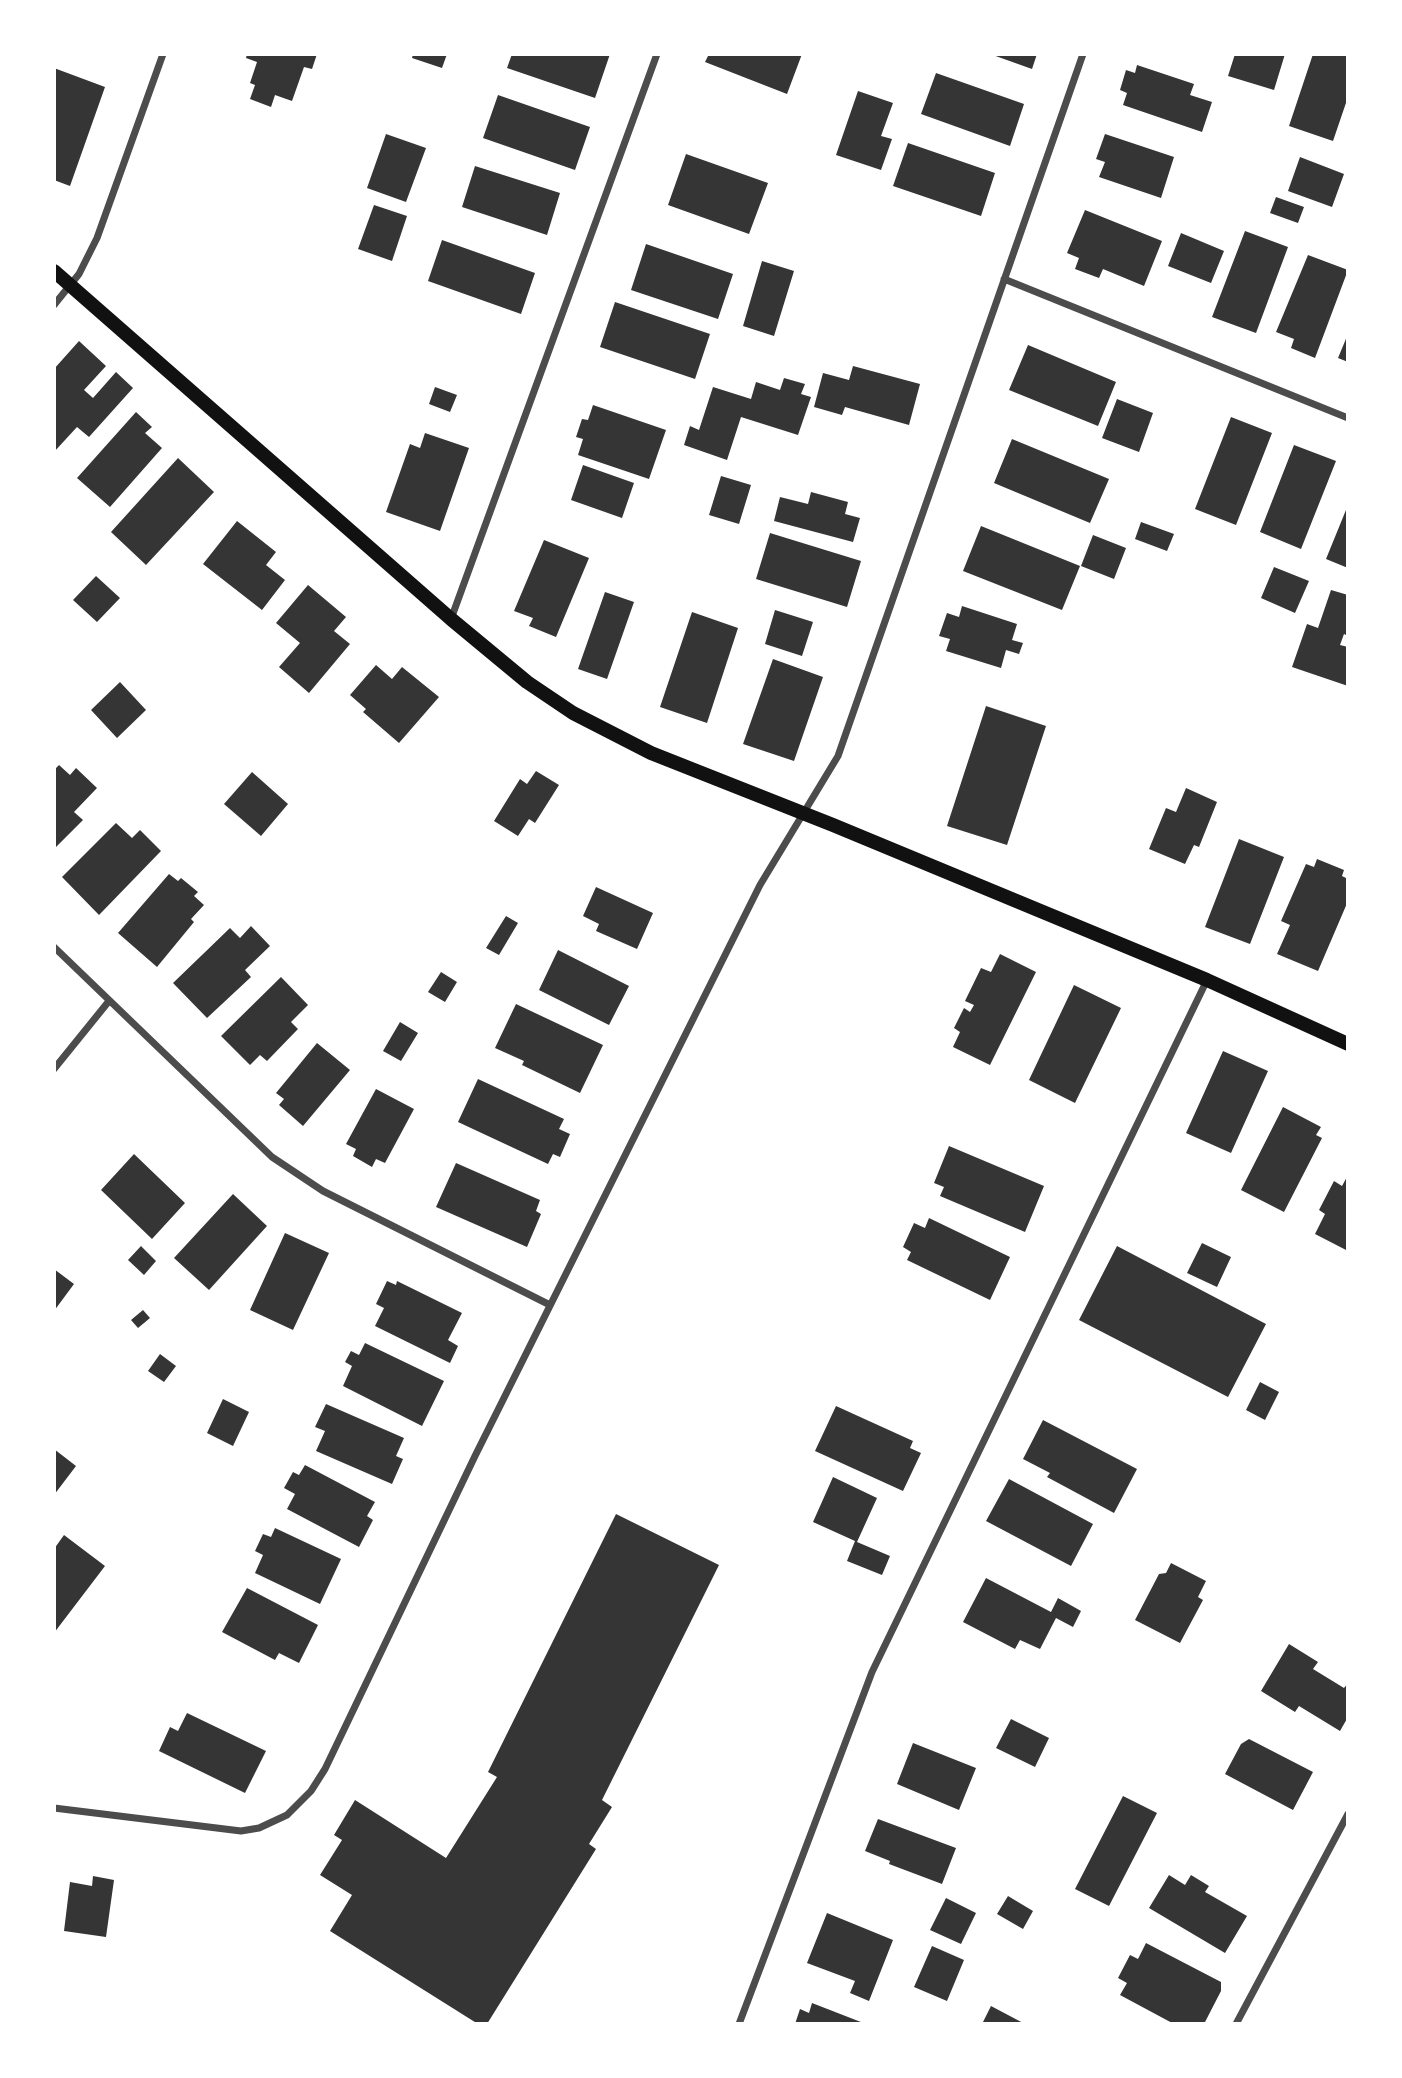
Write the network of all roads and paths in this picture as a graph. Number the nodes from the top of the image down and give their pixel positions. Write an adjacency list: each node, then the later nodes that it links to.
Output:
1 (163, 54): 6 (street)
2 (657, 54): 9 (street)
3 (1083, 54): 5 (street)
4 (54, 271): 6 (main road)
5 (1003, 279): 8 (street); 10 (street)
6 (70, 285): 7 (street); 9 (main road)
7 (54, 305)
8 (1348, 418)
9 (451, 619): 10 (main road)
10 (805, 813): 12 (main road); 16 (street)
11 (54, 947): 13 (street)
12 (1207, 980): 14 (main road); 19 (street)
13 (109, 1001): 15 (street); 16 (street)
14 (1348, 1044)
15 (54, 1069)
16 (550, 1305): 17 (street)
17 (54, 1808)
18 (1348, 1814): 20 (street)
19 (738, 2024)
20 (1236, 2024)

